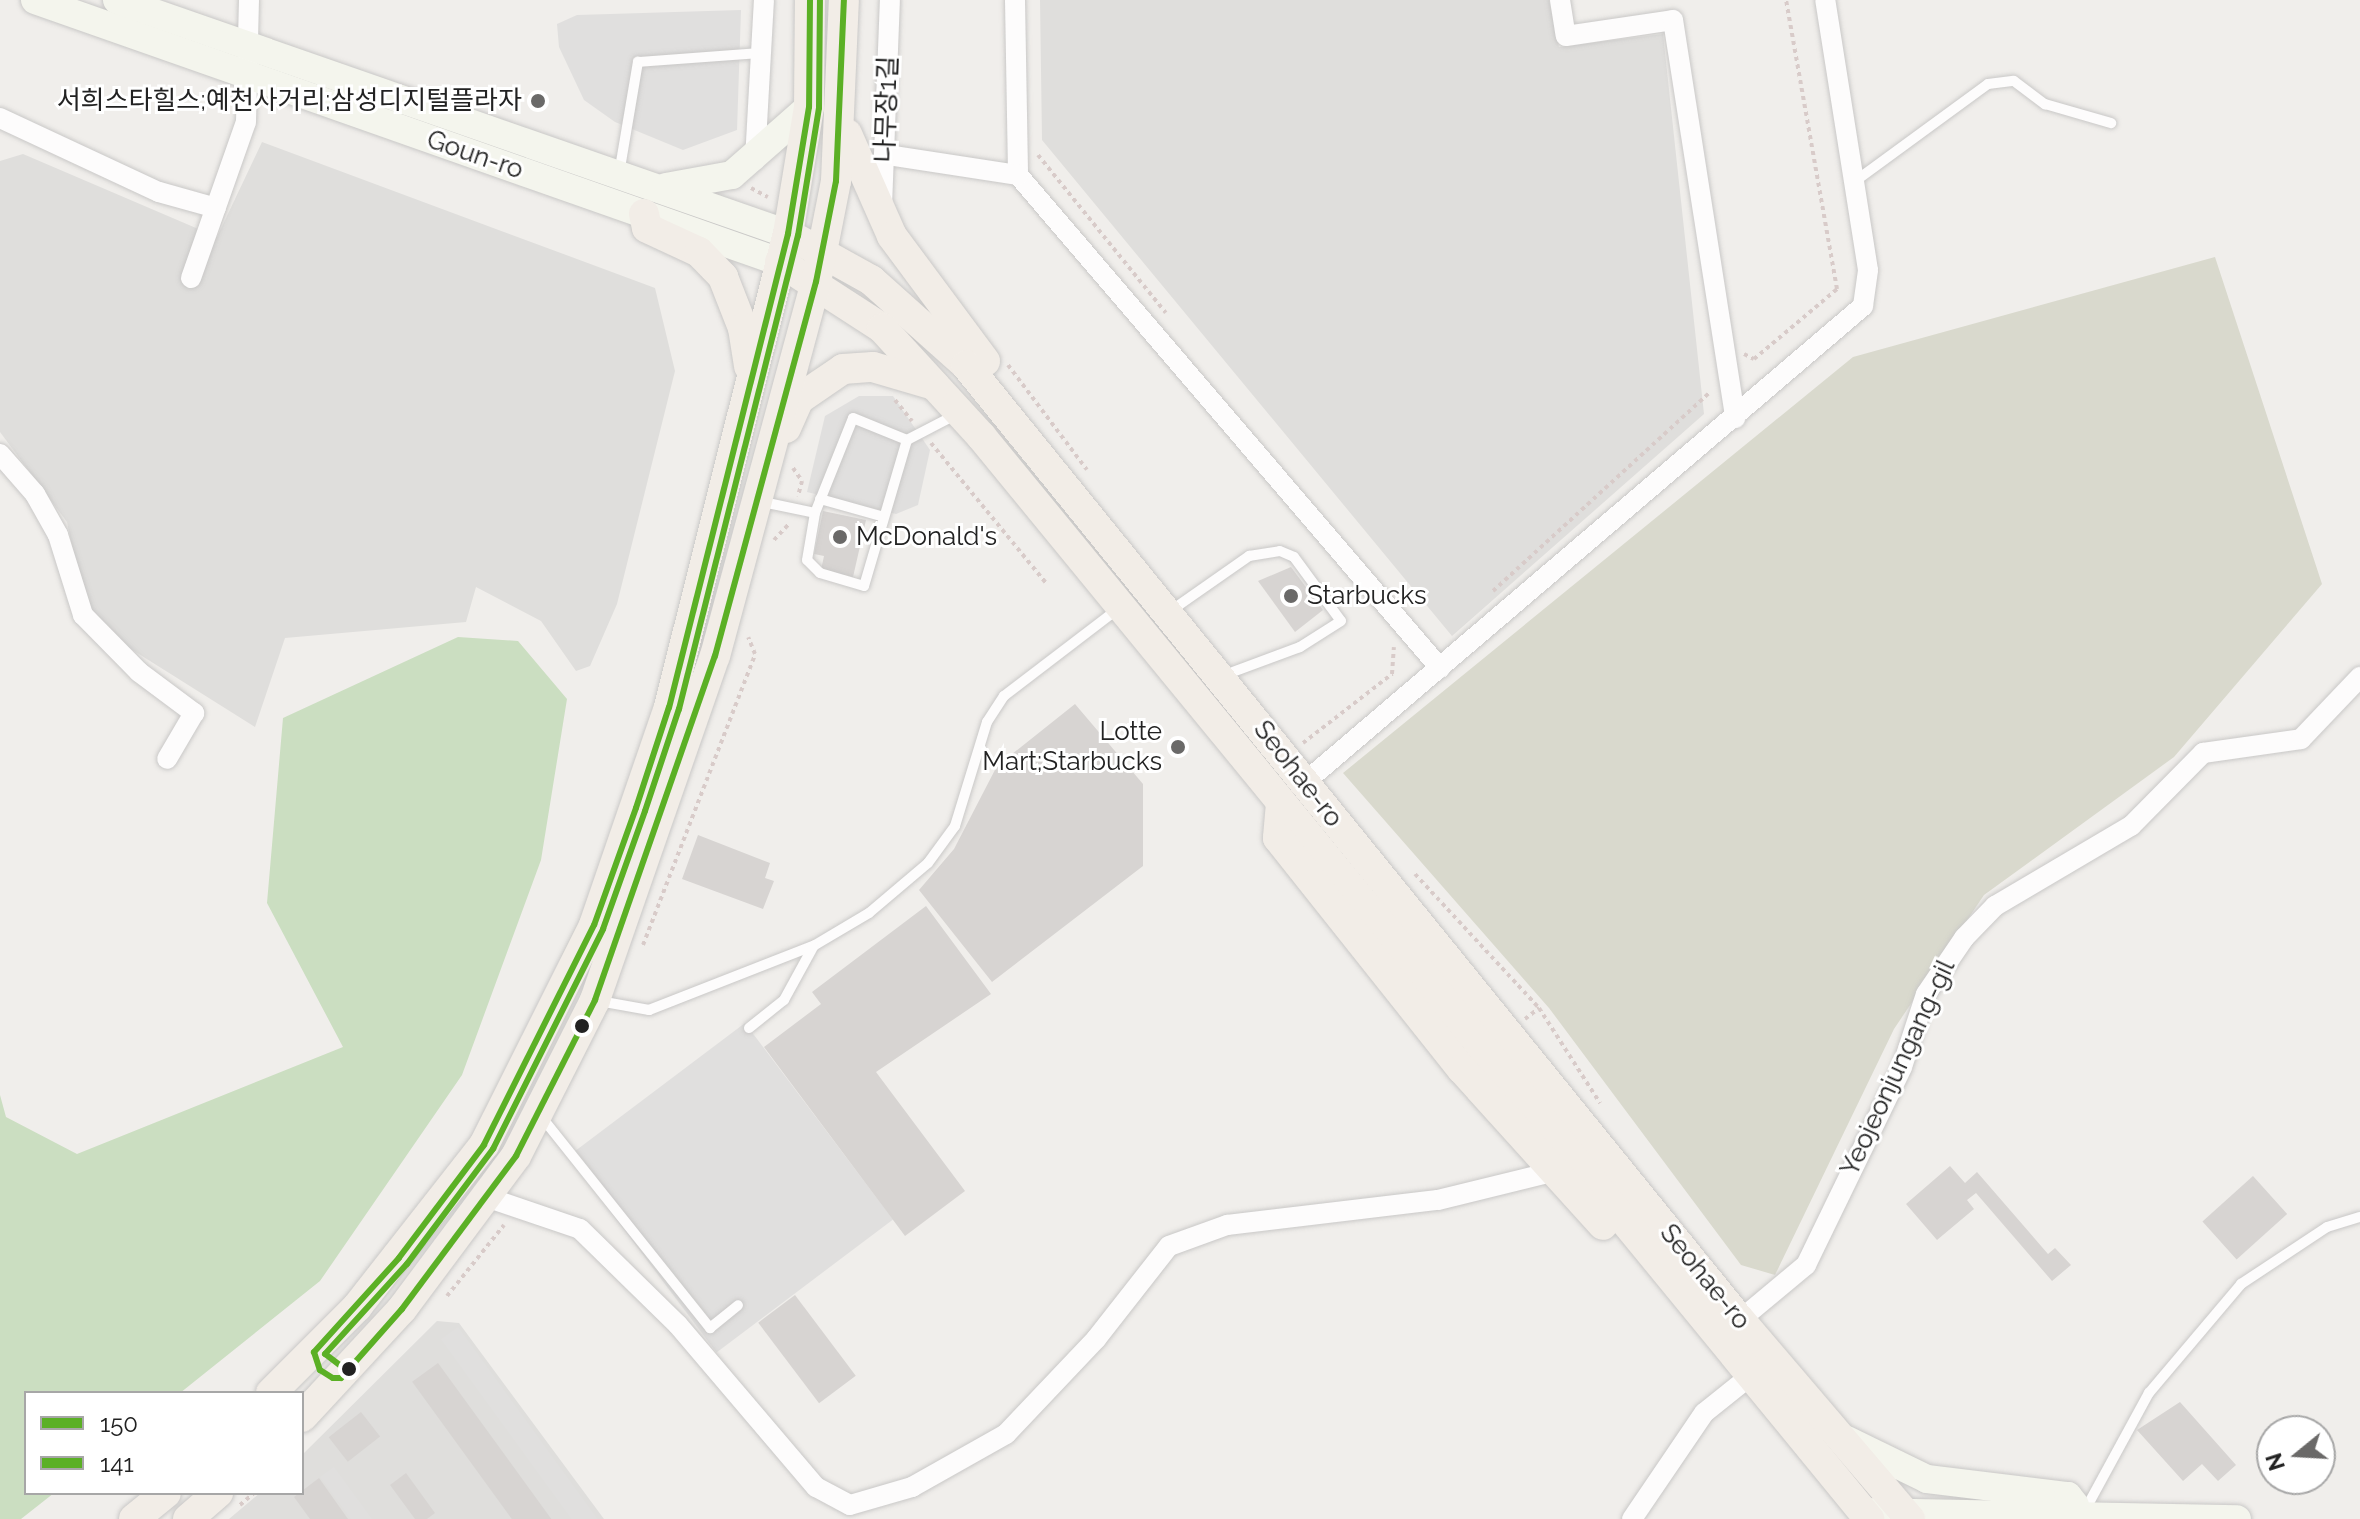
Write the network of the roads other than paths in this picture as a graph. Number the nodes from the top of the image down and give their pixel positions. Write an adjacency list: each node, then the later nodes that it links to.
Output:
1 (35, 0): 13 (main road, Goun-ro)
2 (117, 0): 11 (main road, Goun-ro)
3 (249, 0): 11 (street)
4 (764, 0): 12 (street)
5 (810, 0): 14 (main road)
6 (844, 0): 15 (main road)
7 (890, 0): 18 (street, 나무장1길)
8 (1015, 0): 21 (street)
9 (1560, 0): 33 (street)
10 (1825, 0): 22 (street)
11 (250, 46): 13 (street); 20 (main road, Goun-ro)
12 (762, 53): 19 (street); 20 (lane)
13 (249, 75): 23 (main road, Goun-ro); 24 (street)
14 (809, 107): 15 (main road); 19 (main road); 26 (main road)
15 (842, 113): 25 (main road); 27 (main road)
16 (0, 118): 24 (street)
17 (2111, 123): 22 (lane)
18 (887, 155): 21 (street); 25 (street, 나무장1길)
19 (755, 160): 23 (main road)
20 (619, 175): 23 (main road, Goun-ro)
21 (1018, 175): 44 (street)
22 (1854, 182): 33 (street)
23 (648, 200): 26 (main road, Goun-ro); 31 (main road)
24 (216, 208): 28 (street)
25 (881, 218): 36 (main road)
26 (784, 248): 27 (main road); 31 (main road)
27 (819, 268): 29 (main road, Seohae-ro); 30 (main road, Seohae-ro); 38 (main road)
28 (191, 278)
29 (966, 365): 30 (main road); 36 (main road, Seohae-ro)
30 (936, 386): 32 (main road, Seohae-ro); 38 (main road)
31 (746, 393): 37 (main road)
32 (960, 413): 34 (lane); 42 (main road, Seohae-ro)
33 (1735, 418): 44 (street)
34 (907, 440): 39 (lane); 41 (lane)
35 (0, 454): 47 (street)
36 (1046, 459): 43 (main road, Seohae-ro)
37 (726, 467): 38 (main road); 59 (main road)
38 (760, 487): 40 (lane); 51 (main road)
39 (820, 499): 40 (lane); 41 (lane)
40 (815, 513): 41 (lane)
41 (881, 516)
42 (1120, 606): 49 (main road, Seohae-ro); 50 (lane)
43 (1169, 612): 45 (main road, Seohae-ro); 45 (lane)
44 (1440, 668): 48 (street)
45 (1220, 677): 48 (main road, Seohae-ro)
46 (2360, 677): 58 (street, Yeojeonjungang-gil)
47 (167, 759)
48 (1304, 783): 58 (main road, Seohae-ro)
49 (1281, 803): 54 (main road); 60 (main road, Seohae-ro)
50 (815, 945): 51 (lane); 52 (lane)
51 (595, 1000): 53 (main road)
52 (749, 1028)
53 (539, 1113): 55 (main road); 57 (lane)
54 (1552, 1172): 55 (street); 60 (main road)
55 (486, 1197): 61 (main road)
56 (2360, 1217): 69 (lane)
57 (738, 1305)
58 (1740, 1320): 64 (main road, Seohae-ro)
59 (314, 1352): 61 (main road); 62 (main road)
60 (1749, 1377): 67 (main road, Seohae-ro); 72 (street)
61 (341, 1378): 63 (main road)
62 (273, 1391)
63 (304, 1415)
64 (1838, 1435): 68 (main road, Seohae-ro); 69 (main road)
65 (164, 1495): 70 (main road)
66 (216, 1495): 71 (main road)
67 (1866, 1515): 68 (main road)
68 (1907, 1515): 69 (main road)
69 (2078, 1517): 73 (main road)
70 (134, 1519)
71 (188, 1519)
72 (1632, 1519)
73 (2237, 1519)

